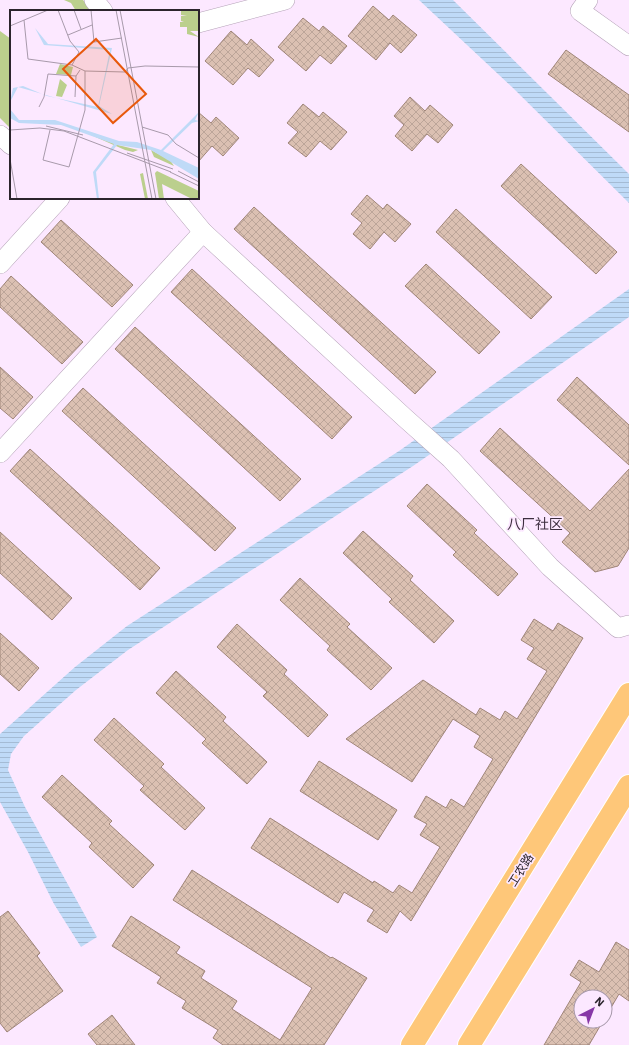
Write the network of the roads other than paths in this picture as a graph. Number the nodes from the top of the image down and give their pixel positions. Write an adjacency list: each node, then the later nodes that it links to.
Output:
1 (94, 0): 4 (street)
2 (285, 0): 5 (street)
3 (588, 0): 6 (street)
4 (102, 10)
5 (199, 22)
6 (629, 46)
7 (0, 135): 8 (street)
8 (10, 144)
9 (59, 199): 12 (street)
10 (176, 199): 11 (street)
11 (203, 232): 13 (street); 14 (street)
12 (0, 264)
13 (0, 453)
14 (629, 625)
15 (629, 694): 17 (main road, 工农路)
16 (629, 786): 18 (main road)
17 (412, 1045)
18 (469, 1045)

